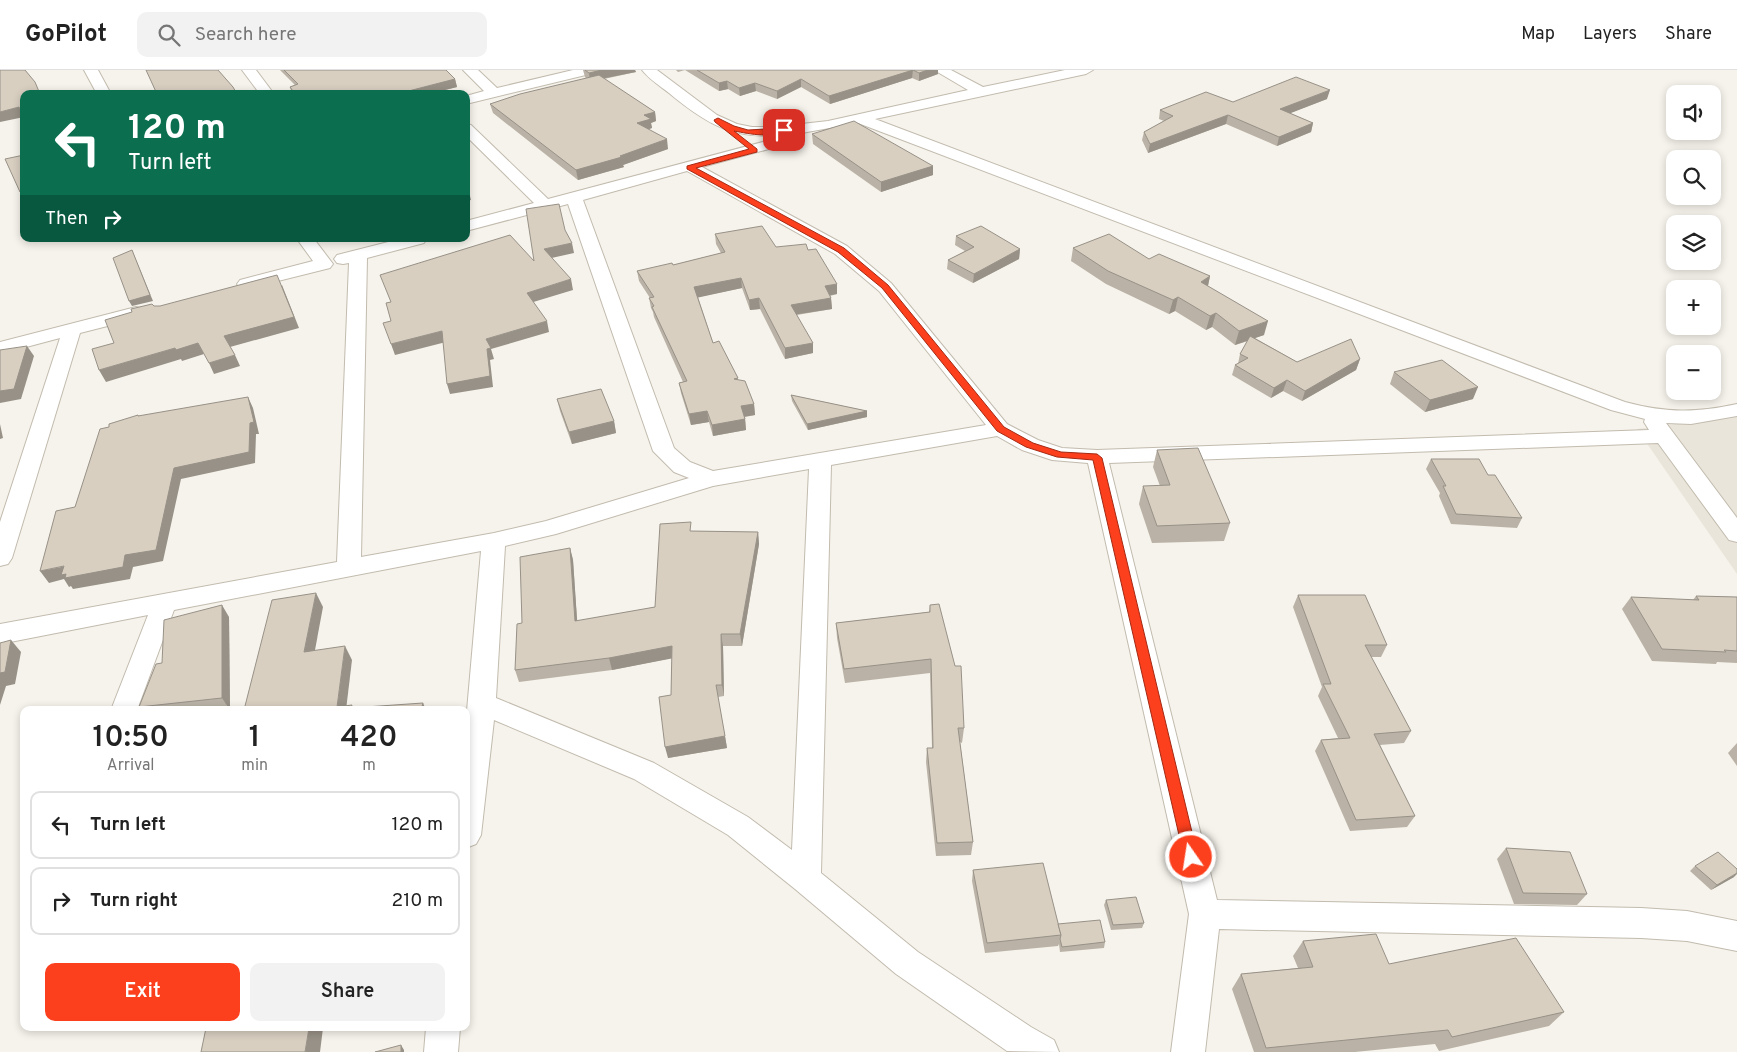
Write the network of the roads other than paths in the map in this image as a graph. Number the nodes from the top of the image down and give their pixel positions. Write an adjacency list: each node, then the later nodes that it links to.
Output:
1 (91, 70): 8 (street)
2 (249, 70): 9 (street)
3 (470, 70): 11 (street)
4 (589, 70): 11 (street)
5 (649, 70): 14 (street)
6 (941, 70): 10 (street)
7 (1079, 71): 10 (street)
8 (102, 90)
9 (264, 90)
10 (981, 91): 13 (street)
11 (494, 93): 12 (street)
12 (470, 99)
13 (858, 118): 15 (street); 31 (street)
14 (718, 120): 15 (street); 17 (street)
15 (832, 124): 17 (street)
16 (470, 132): 20 (street)
17 (754, 150): 18 (street)
18 (690, 167): 19 (street); 32 (street)
19 (574, 198): 20 (street); 36 (street)
20 (545, 206): 21 (street)
21 (470, 225)
22 (307, 242): 25 (street)
23 (407, 242): 24 (street)
24 (358, 255): 25 (street); 40 (street)
25 (324, 264): 26 (street)
26 (227, 289)
27 (149, 309): 28 (street)
28 (72, 329): 29 (street); 39 (street)
29 (0, 348)
30 (1737, 410): 31 (street)
31 (1649, 415): 33 (street)
32 (1000, 429): 34 (street); 35 (street)
33 (1664, 436): 34 (street); 37 (street)
34 (1097, 458): 47 (street)
35 (820, 460): 36 (street); 46 (street)
36 (711, 479): 38 (street)
37 (1737, 534)
38 (494, 541): 40 (street); 43 (street)
39 (0, 558)
40 (349, 568): 41 (street)
41 (165, 602): 42 (street); 44 (street)
42 (0, 634)
43 (482, 704): 45 (street); 46 (street)
44 (126, 706)
45 (470, 802)
46 (806, 879): 51 (street)
47 (1205, 914): 48 (street); 52 (street)
48 (1737, 936)
49 (443, 1031): 50 (street)
50 (441, 1052)
51 (1042, 1052)
52 (1188, 1052)

